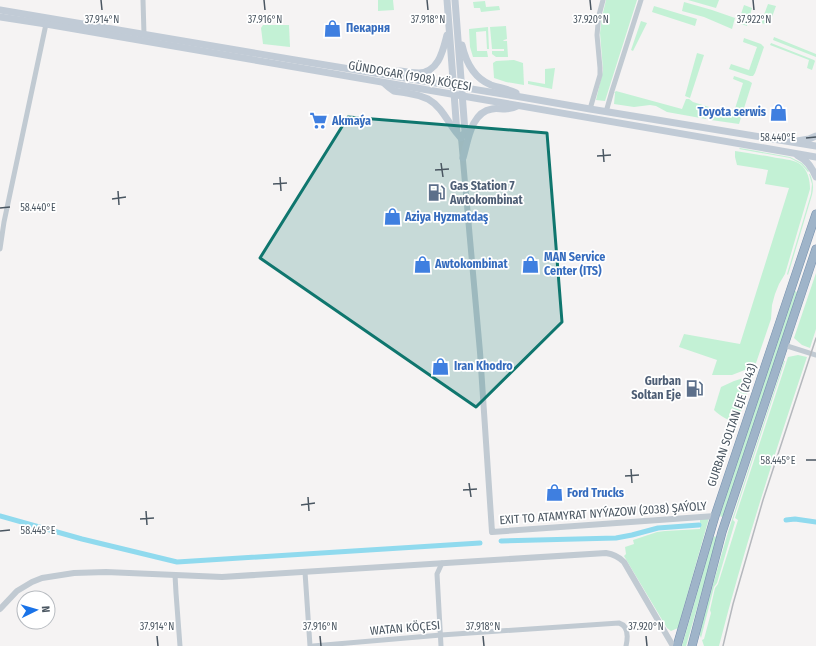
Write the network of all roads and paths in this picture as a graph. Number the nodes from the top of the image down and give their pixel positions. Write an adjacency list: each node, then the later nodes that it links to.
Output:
1 (143, 0): 11 (street)
2 (447, 0): 9 (main road)
3 (455, 0): 10 (main road)
4 (604, 0): 20 (street)
5 (640, 0): 21 (street)
6 (0, 10): 11 (main road, GÜNDOGAR (1908) KÖÇESI)
7 (0, 17): 8 (main road, GÜNDOGAR (1908) KÖÇESI)
8 (46, 24): 11 (main road, GÜNDOGAR (1908) KÖÇESI); 32 (street)
9 (449, 27): 12 (main road); 14 (main road)
10 (457, 27): 15 (main road); 18 (main road)
11 (144, 38): 12 (main road, GÜNDOGAR (1908) KÖÇESI); 13 (main road, GÜNDOGAR (1908) KÖÇESI)
12 (382, 74): 14 (main road, GÜNDOGAR (1908) KÖÇESI)
13 (382, 82): 16 (main road, GÜNDOGAR (1908) KÖÇESI); 23 (main road)
14 (453, 86): 15 (main road, GÜNDOGAR (1908) KÖÇESI); 16 (main road)
15 (462, 87): 17 (main road); 18 (main road, GÜNDOGAR (1908) KÖÇESI)
16 (454, 94): 17 (main road, GÜNDOGAR (1908) KÖÇESI); 23 (main road)
17 (462, 96): 19 (main road, GÜNDOGAR (1908) KÖÇESI); 23 (main road)
18 (521, 96): 20 (main road, GÜNDOGAR (1908) KÖÇESI)
19 (519, 106): 22 (main road, GÜNDOGAR (1908) KÖÇESI); 29 (main road)
20 (590, 109): 21 (main road, GÜNDOGAR (1908) KÖÇESI)
21 (606, 112): 22 (main road); 25 (main road, GÜNDOGAR (1908) KÖÇESI)
22 (604, 120): 27 (main road, GÜNDOGAR (1908) KÖÇESI)
23 (459, 135): 29 (street)
24 (816, 136): 25 (main road)
25 (792, 142): 26 (main road, GÜNDOGAR (1908) KÖÇESI)
26 (816, 146)
27 (791, 152): 28 (main road, GÜNDOGAR (1908) KÖÇESI); 30 (main road)
28 (816, 157)
29 (463, 158): 36 (street, EXIT TO ATAMYRAT NYÝAZOW (2038) ŞAÝOLY)
30 (816, 177)
31 (816, 214): 36 (highway, GURBAN SOLTAN EJE (2043))
32 (0, 249)
33 (816, 250): 34 (highway, GURBAN SOLTAN EJE (2043))
34 (784, 345): 35 (street); 48 (highway, GURBAN SOLTAN EJE (2043))
35 (816, 355)
36 (715, 516): 47 (highway, GURBAN SOLTAN EJE (2043))
37 (442, 563): 38 (street); 41 (street); 46 (street)
38 (305, 572): 39 (street); 43 (street)
39 (175, 575): 40 (street); 42 (street)
40 (0, 609)
41 (441, 635): 43 (street, WATAN KÖÇESI); 44 (street); 45 (street, WATAN KÖÇESI)
42 (180, 646)
43 (312, 646)
44 (442, 646)
45 (626, 646)
46 (673, 646)
47 (677, 646)
48 (692, 646)

